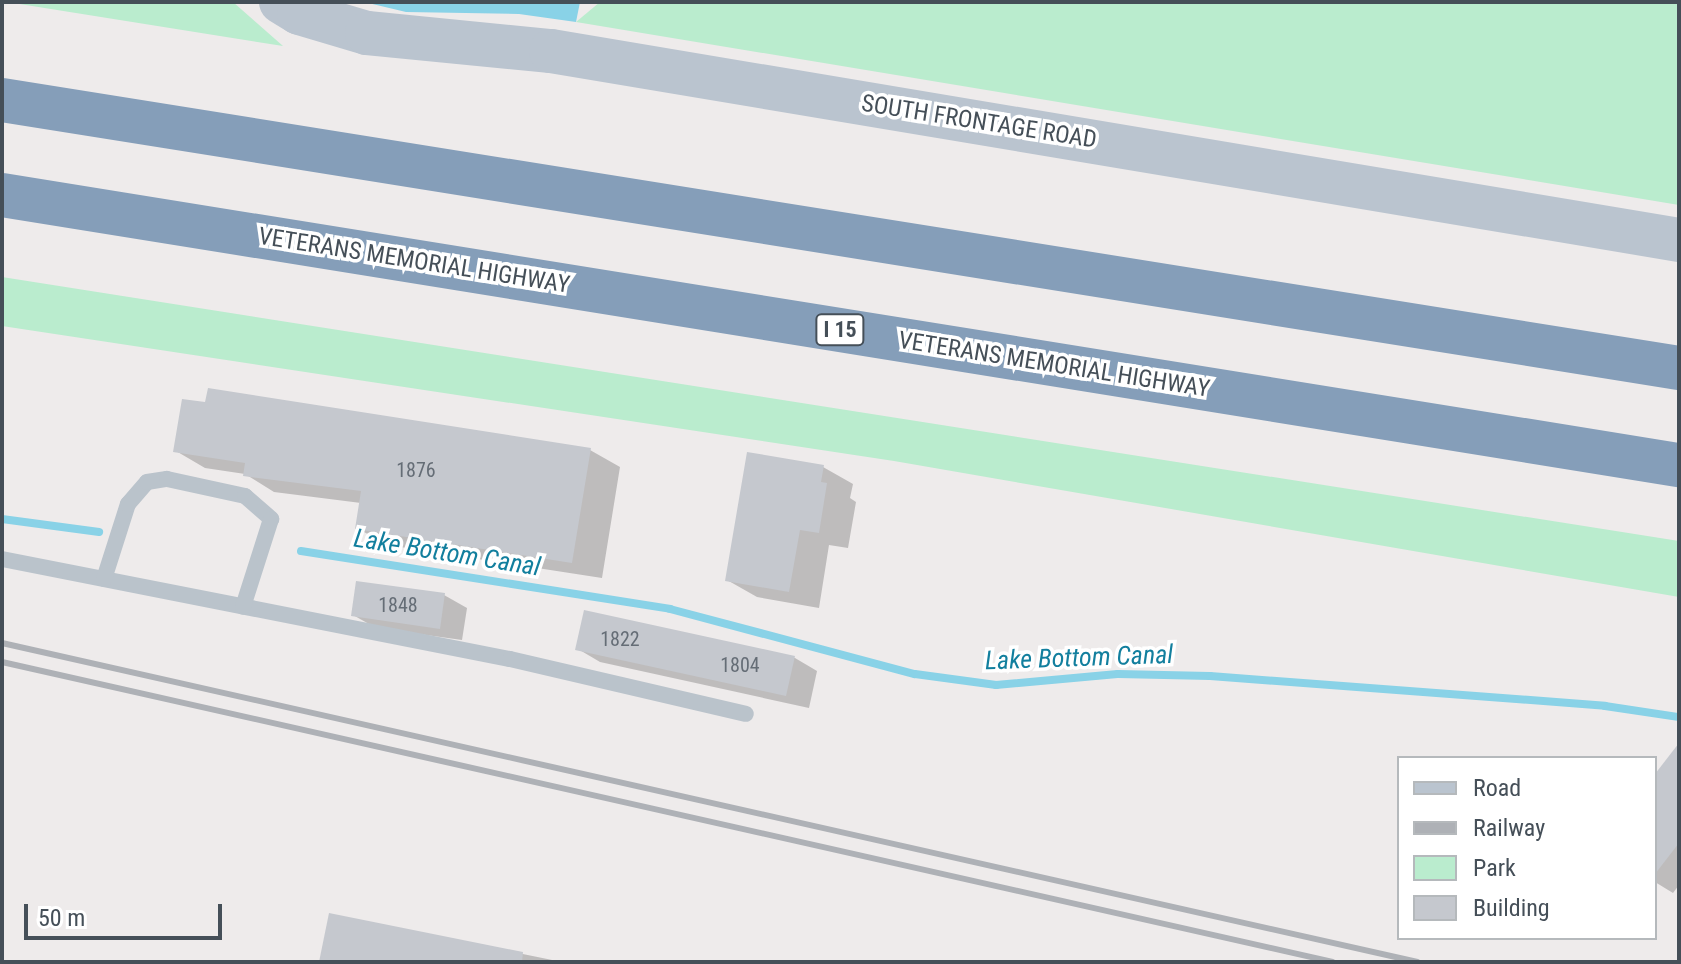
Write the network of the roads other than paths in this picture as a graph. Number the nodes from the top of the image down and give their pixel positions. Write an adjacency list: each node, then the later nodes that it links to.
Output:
1 (281, 2): 4 (street, SOUTH FRONTAGE ROAD)
2 (2, 100): 5 (highway)
3 (2, 195): 6 (highway, VETERANS MEMORIAL HIGHWAY / I 15)
4 (1679, 240)
5 (1679, 368)
6 (1679, 465)
7 (2, 559): 8 (lane)
8 (104, 579): 9 (lane); 9 (lane)
9 (243, 607): 10 (lane)
10 (746, 714)

